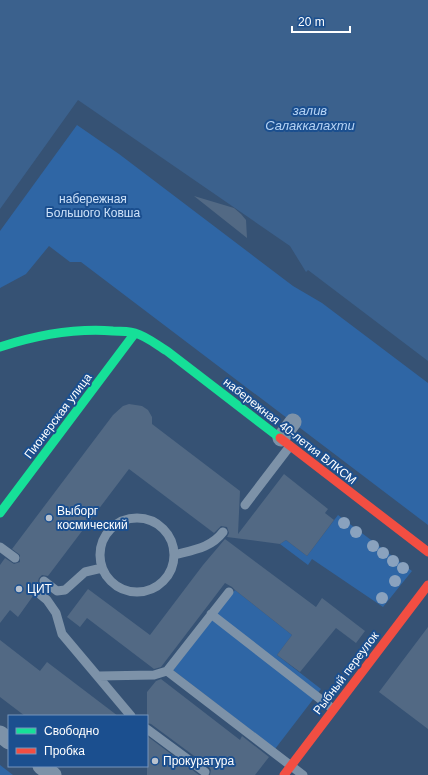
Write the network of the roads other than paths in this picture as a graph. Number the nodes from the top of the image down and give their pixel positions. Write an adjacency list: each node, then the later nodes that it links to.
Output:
1 (135, 333): 2 (main road); 4 (main road, набережная 40-летия ВЛКСМ); 6 (main road, Пионерская улица)
2 (0, 347)
3 (293, 422): 4 (street)
4 (285, 442): 5 (lane); 9 (main road, набережная 40-летия ВЛКСМ)
5 (245, 505)
6 (0, 513)
7 (223, 532): 10 (lane)
8 (0, 546): 11 (lane)
9 (428, 552)
10 (174, 555): 12 (lane); 12 (lane)
11 (15, 558)
12 (102, 568): 13 (lane)
13 (44, 581)
14 (428, 585): 20 (main road, Рыбный переулок)
15 (36, 591): 19 (lane)
16 (229, 592): 17 (lane)
17 (212, 614): 18 (lane); 20 (lane)
18 (167, 671): 19 (lane); 25 (lane)
19 (99, 676): 21 (lane)
20 (333, 710): 25 (main road, Рыбный переулок)
21 (131, 715)
22 (148, 730): 27 (lane)
23 (0, 734): 24 (street)
24 (8, 740)
25 (291, 766): 29 (main road, Рыбный переулок); 30 (lane)
26 (42, 767): 28 (street)
27 (205, 772)
28 (53, 775)
29 (284, 775)
30 (303, 775)

